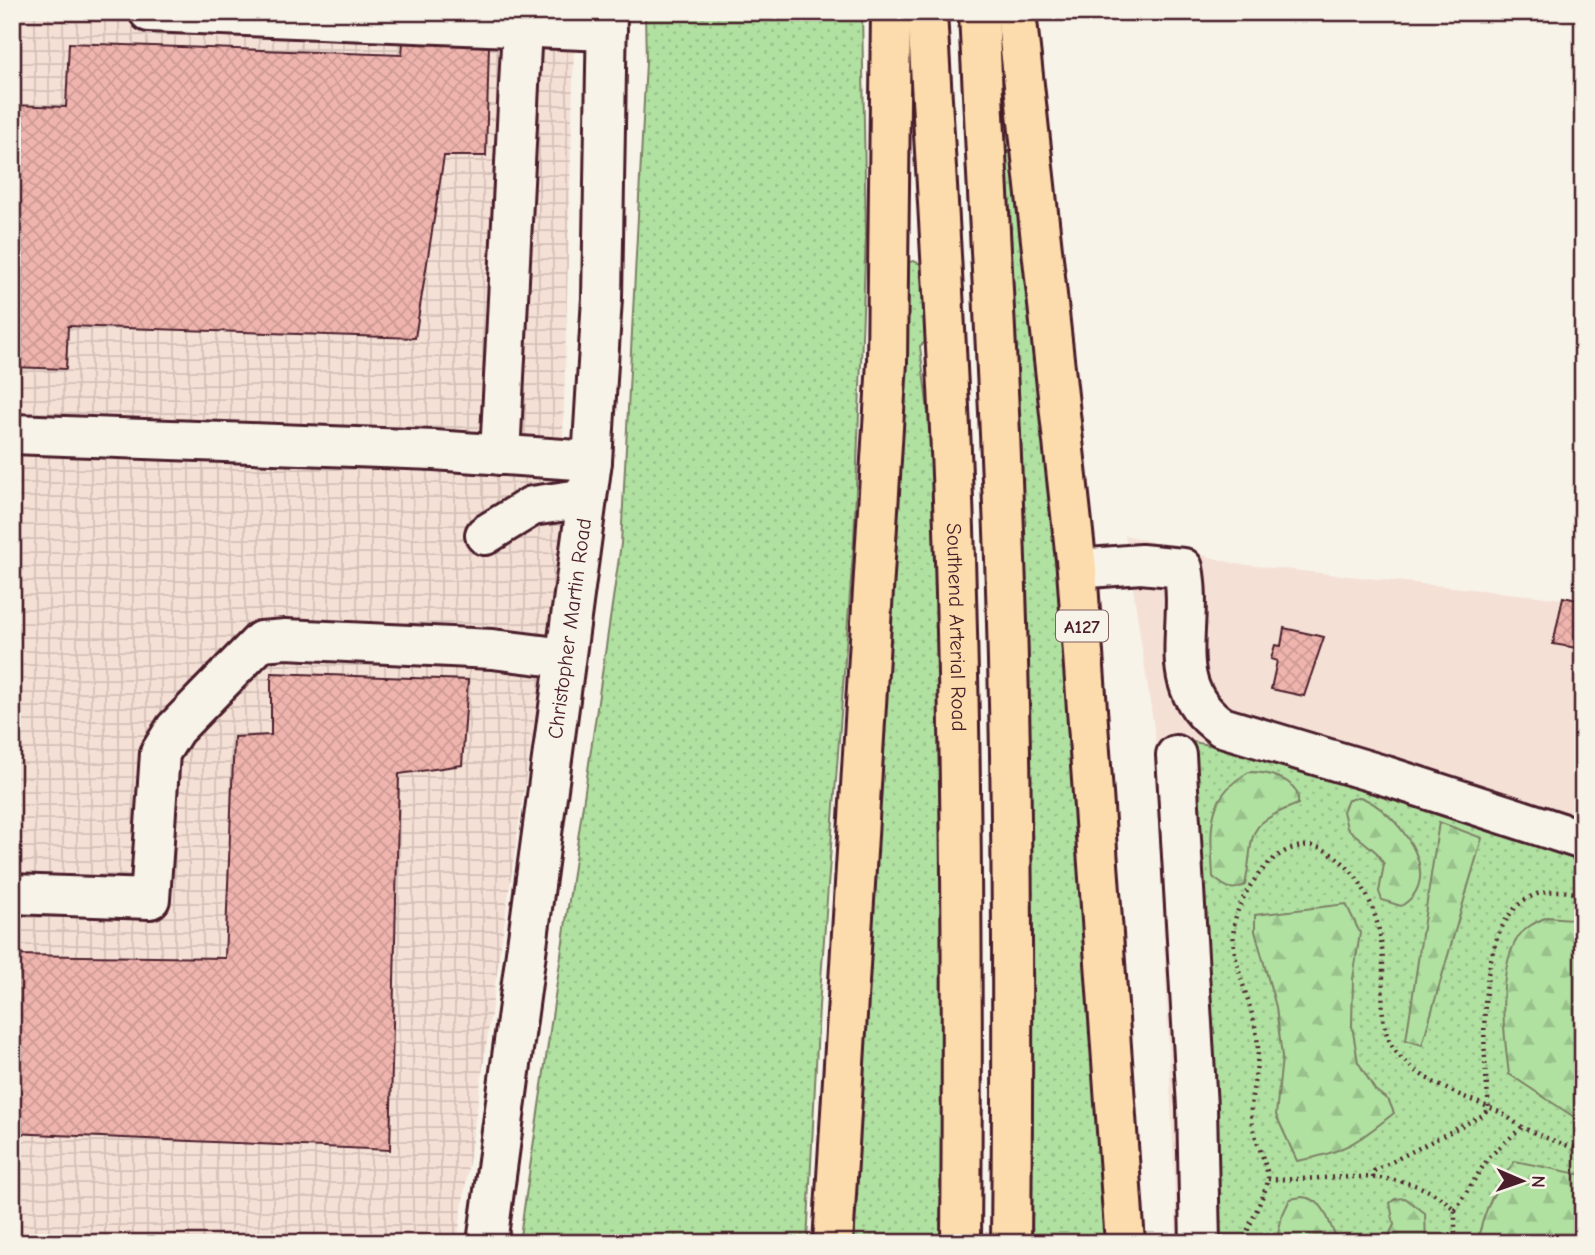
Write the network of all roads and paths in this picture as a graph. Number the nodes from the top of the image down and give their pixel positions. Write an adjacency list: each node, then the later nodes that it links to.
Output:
1 (149, 12): 7 (street)
2 (891, 12): 25 (highway)
3 (927, 12): 26 (highway, Southend Arterial Road)
4 (979, 12): 27 (highway)
5 (1016, 12): 12 (highway, A127)
6 (607, 22): 7 (street); 10 (street, Christopher Martin Road)
7 (522, 27): 9 (street)
8 (12, 434): 9 (street)
9 (500, 455): 10 (street)
10 (589, 479): 11 (street); 13 (street, Christopher Martin Road)
11 (485, 535)
12 (1077, 569): 15 (street); 28 (highway, A127)
13 (565, 659): 16 (street); 24 (street, Christopher Martin Road)
14 (1176, 755): 29 (street)
15 (1583, 841)
16 (12, 894)
17 (1583, 896): 18 (path)
18 (1489, 1107): 19 (path); 21 (path); 22 (path)
19 (1522, 1127): 20 (path); 23 (path)
20 (1583, 1152)
21 (1373, 1178): 22 (path); 23 (path)
22 (1268, 1179): 30 (path)
23 (1455, 1210): 31 (path)
24 (487, 1243)
25 (834, 1243)
26 (961, 1243)
27 (1012, 1243)
28 (1125, 1243)
29 (1200, 1243)
30 (1242, 1243)
31 (1455, 1243)

